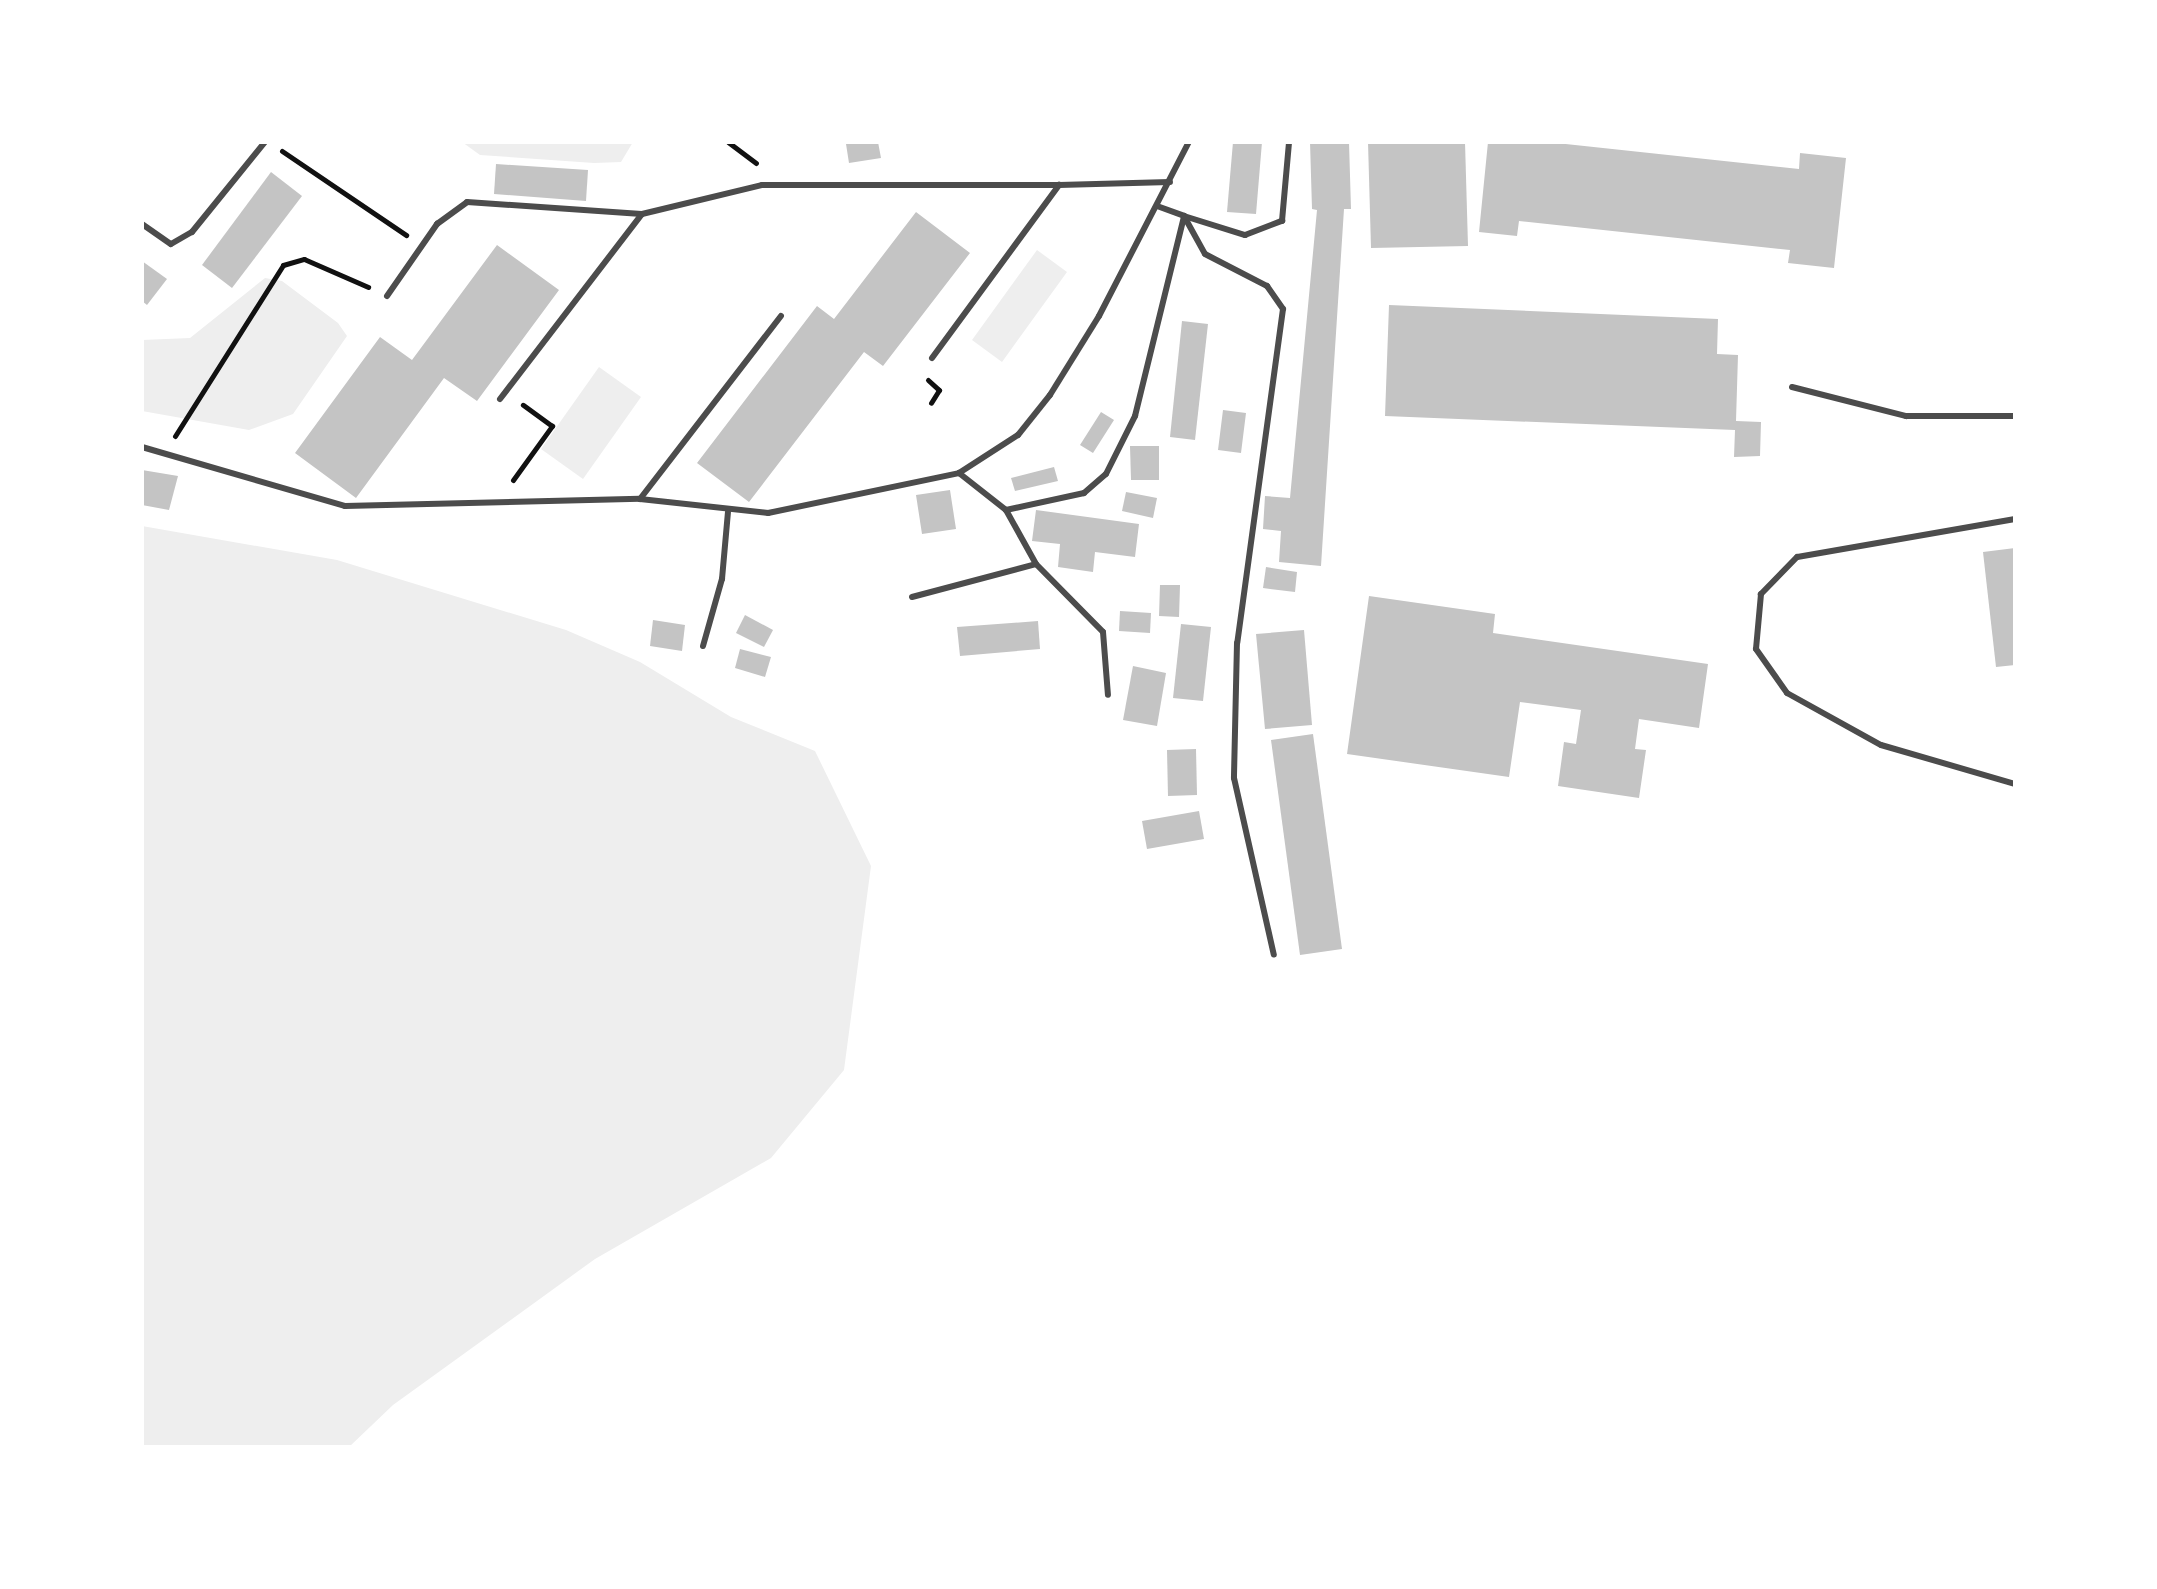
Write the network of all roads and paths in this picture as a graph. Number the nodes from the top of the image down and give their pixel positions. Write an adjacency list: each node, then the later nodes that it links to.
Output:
1 (267, 142): 11 (lane); 12 (path)
2 (728, 142): 6 (path)
3 (1189, 142): 5 (lane)
4 (1289, 142): 10 (lane)
5 (1170, 182): 7 (lane); 8 (lane)
6 (762, 185): 7 (lane); 9 (lane)
7 (1059, 185): 15 (lane)
8 (1157, 206): 10 (lane); 21 (lane)
9 (642, 214): 12 (lane); 17 (lane)
10 (1184, 216): 24 (lane); 32 (lane)
11 (142, 224)
12 (420, 245): 13 (lane)
13 (387, 296): 20 (path)
14 (781, 316): 22 (lane)
15 (932, 358)
16 (1792, 387): 18 (lane)
17 (503, 396): 23 (path)
18 (2015, 416)
19 (142, 447): 20 (lane)
20 (165, 452): 23 (lane)
21 (959, 473): 24 (lane); 25 (lane)
22 (640, 499): 23 (lane); 25 (lane)
23 (499, 500)
24 (1006, 510): 27 (lane)
25 (728, 512): 29 (lane)
26 (2015, 519): 31 (lane)
27 (1036, 564): 28 (lane); 30 (lane)
28 (912, 597)
29 (703, 646)
30 (1108, 695)
31 (2015, 784)
32 (1274, 955)

